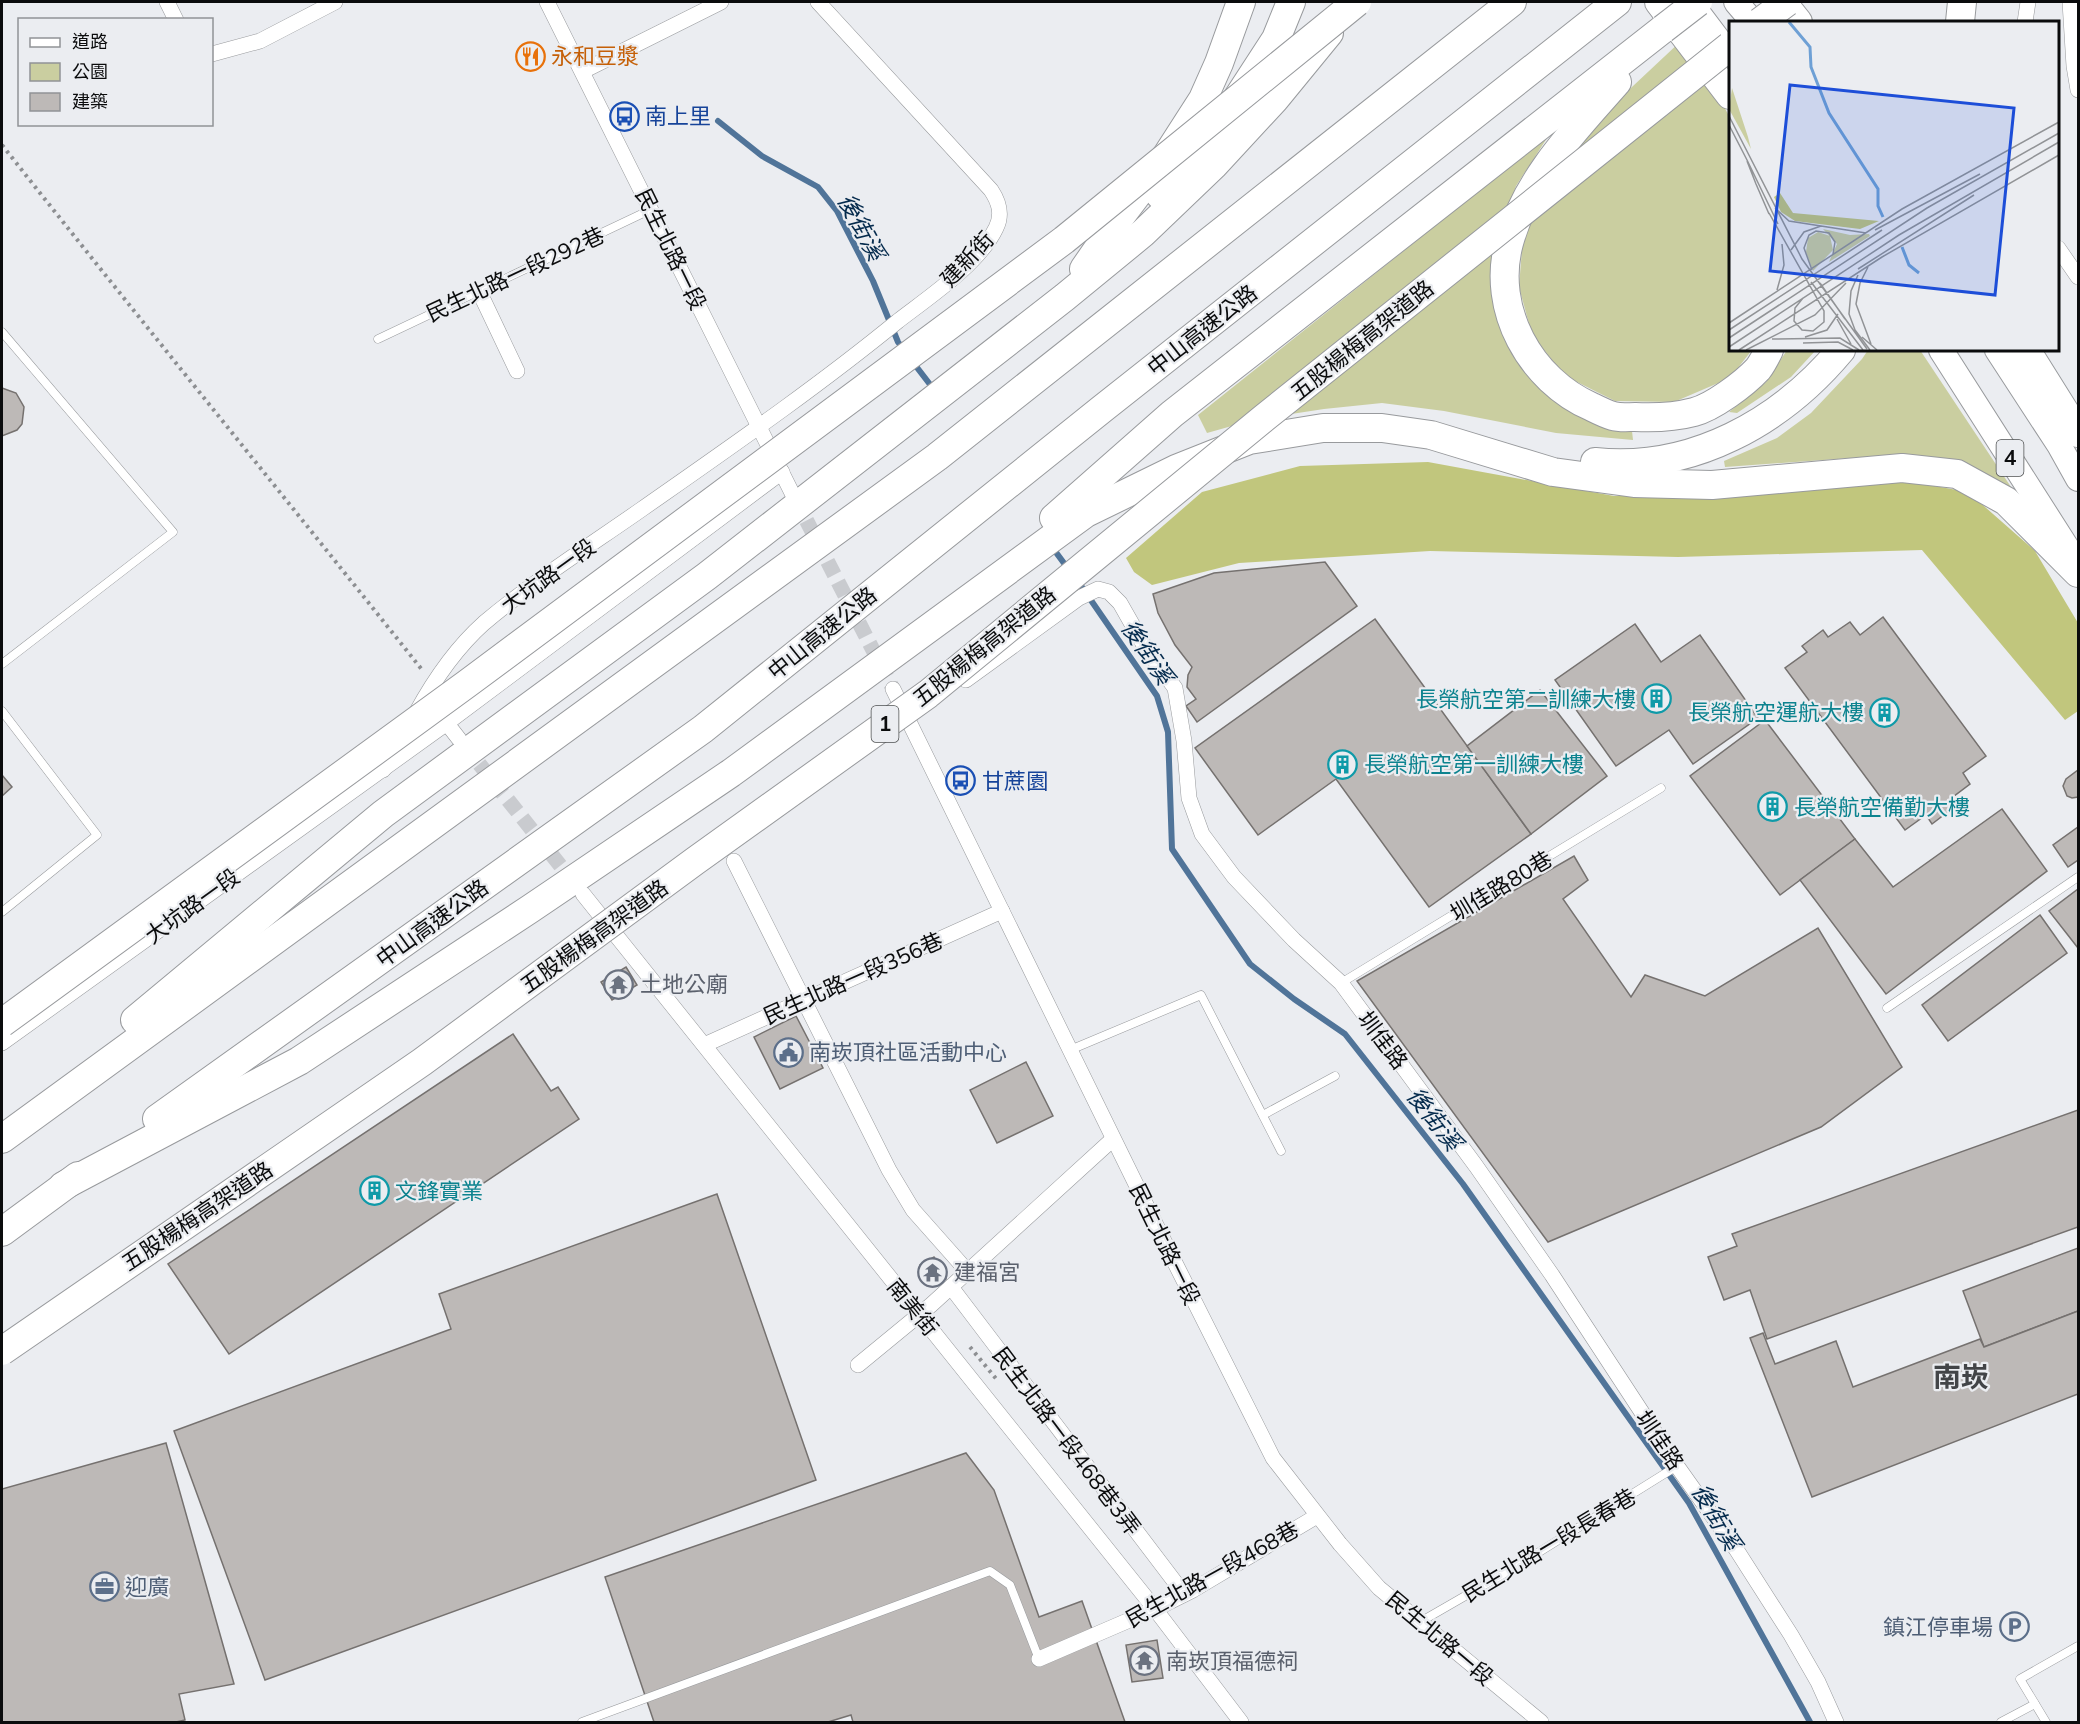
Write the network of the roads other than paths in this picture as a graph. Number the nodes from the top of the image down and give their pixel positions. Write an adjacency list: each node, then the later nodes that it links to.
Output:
1 (167, 2): 22 (street)
2 (547, 2): 33 (street, 民生北路一段)
3 (722, 2): 33 (street)
4 (818, 2): 52 (street, 建新街)
5 (1241, 2): 40 (highway)
6 (1291, 2): 40 (highway)
7 (1350, 2): 40 (highway, bridge)
8 (1357, 2): 79 (highway, bridge)
9 (1512, 2): 87 (highway)
10 (1617, 2): 89 (highway, 中山高速公路)
11 (1659, 2): 35 (highway)
12 (1690, 2): 31 (main road)
13 (1698, 2): 29 (highway, bridge)
14 (1736, 2): 23 (main road)
15 (1769, 2): 25 (main road)
16 (1782, 2): 26 (highway)
17 (1786, 2): 24 (highway, bridge)
18 (1962, 2): 27 (highway)
19 (2028, 2): 28 (street)
20 (2070, 2): 34 (street)
21 (326, 4): 32 (street)
22 (175, 18)
23 (1752, 21)
24 (1761, 21)
25 (1784, 21)
26 (1797, 21)
27 (1960, 21)
28 (2025, 21)
29 (1663, 29): 43 (highway); 60 (highway)
30 (1729, 48): 94 (highway, 五股楊梅高架道路 / 1, bridge)
31 (1729, 52)
32 (213, 54)
33 (583, 71): 36 (street, 民生北路一段)
34 (2079, 90)
35 (1729, 92)
36 (652, 209): 39 (lane, 民生北路一段292巷); 52 (street, 民生北路一段)
37 (2059, 249): 38 (street)
38 (2079, 277)
39 (479, 291): 42 (lane, 民生北路一段292巷); 50 (street)
40 (1065, 297): 85 (highway)
41 (2, 332): 62 (lane)
42 (378, 339)
43 (1768, 351)
44 (1840, 351): 55 (highway)
45 (1942, 351): 59 (main road, 4)
46 (1998, 351): 57 (main road, 4)
47 (2016, 351): 54 (main road)
48 (2027, 351): 53 (highway)
49 (2042, 351): 51 (highway)
50 (517, 371)
51 (2079, 413)
52 (759, 427): 56 (street, 民生北路一段); 64 (street, 大坑路一段)
53 (2079, 433)
54 (2079, 450)
55 (1527, 463): 60 (highway); 61 (highway)
56 (782, 472): 58 (street, 民生北路一段); 67 (street, 大坑路一段)
57 (2079, 479)
58 (794, 497)
59 (2079, 566)
60 (1004, 572): 89 (highway)
61 (2079, 573)
62 (2, 664)
63 (893, 689): 66 (street, 民生北路一段)
64 (429, 690): 67 (street); 69 (street, 大坑路一段)
65 (2, 711): 75 (lane)
66 (909, 721): 74 (street, 民生北路一段); 76 (street, 圳佳路)
67 (447, 723): 68 (street); 69 (street, 大坑路一段)
68 (459, 739)
69 (383, 770): 80 (street, 大坑路一段)
70 (1661, 788): 76 (lane, 圳佳路80巷)
71 (734, 861): 77 (street)
72 (2079, 878): 78 (lane)
73 (583, 894): 81 (street, 南美街)
74 (1002, 911): 77 (street, 民生北路一段356巷); 82 (street, 民生北路一段)
75 (2, 912)
76 (1341, 983): 96 (street, 圳佳路)
77 (804, 1000): 81 (street, 民生北路一段356巷); 91 (street)
78 (1887, 1008)
79 (2, 1023)
80 (2, 1043)
81 (704, 1045): 93 (street, 南美街)
82 (1070, 1050): 84 (lane); 86 (street, 民生北路一段)
83 (1335, 1076): 84 (lane)
84 (1263, 1115): 88 (lane)
85 (2, 1131)
86 (1113, 1138): 91 (street); 97 (street, 民生北路一段)
87 (2, 1139)
88 (1281, 1151)
89 (63, 1186): 90 (highway, 中山高速公路)
90 (2, 1232)
91 (968, 1272): 92 (street)
92 (951, 1287): 93 (street); 98 (street, 民生北路一段468巷3弄)
93 (919, 1315): 95 (street); 99 (street, 南美街)
94 (2, 1351)
95 (858, 1365)
96 (1673, 1468): 100 (lane, 民生北路一段長春巷); 107 (street, 圳佳路)
97 (1317, 1516): 98 (street, 民生北路一段468巷); 100 (street, 民生北路一段)
98 (1184, 1594): 99 (street, 民生北路一段468巷)
99 (1155, 1610): 102 (street, 民生北路一段468巷); 105 (street, 南美街)
100 (1420, 1622): 106 (street, 民生北路一段)
101 (2079, 1646): 103 (lane)
102 (1039, 1659): 104 (lane)
103 (2035, 1704): 108 (lane); 109 (lane)
104 (582, 1722)
105 (1241, 1722)
106 (1541, 1722)
107 (1836, 1722)
108 (2001, 1722)
109 (2046, 1722)

